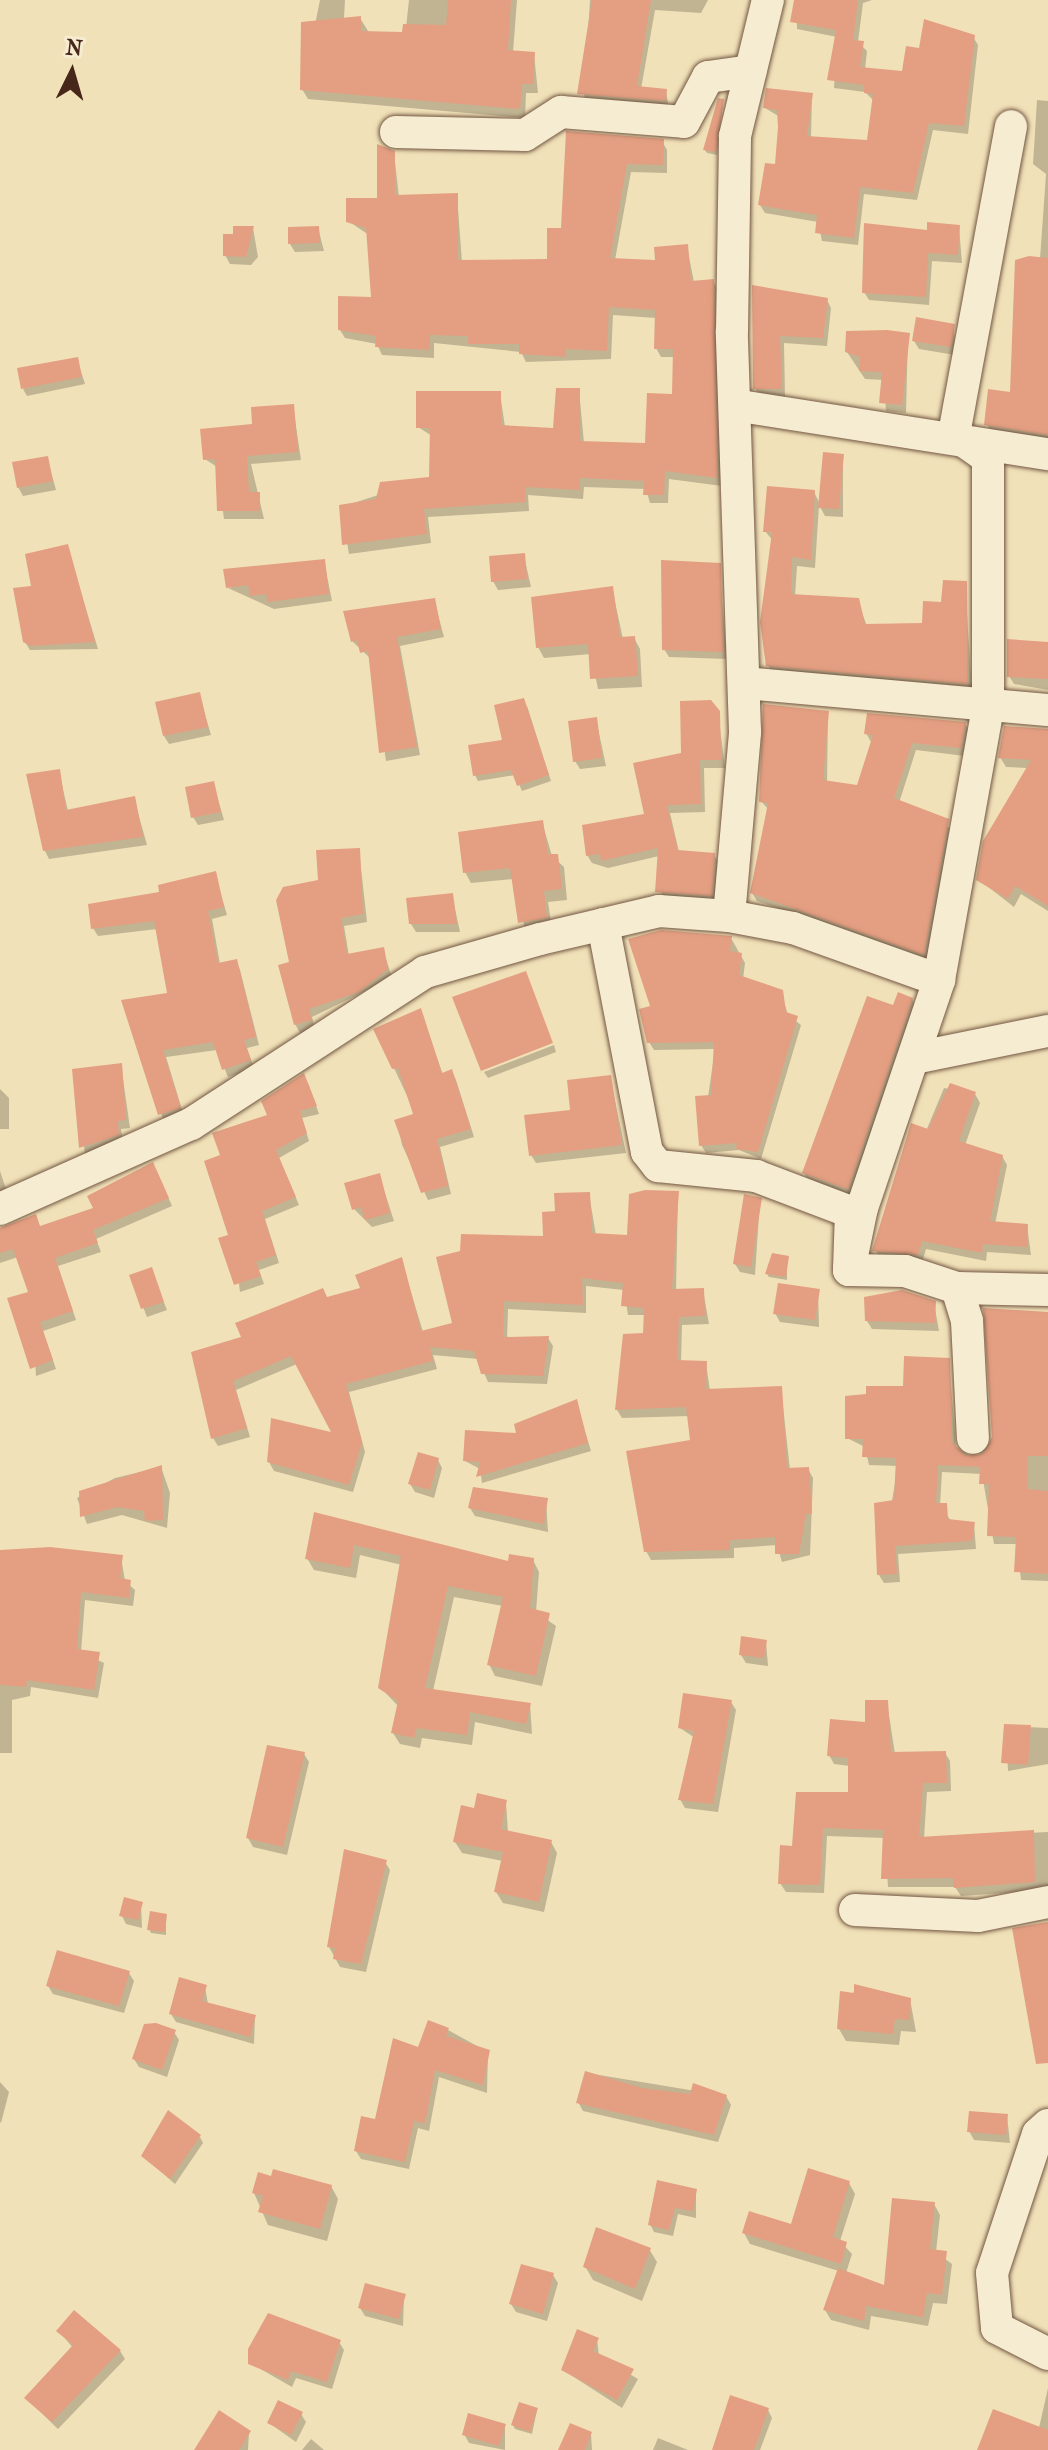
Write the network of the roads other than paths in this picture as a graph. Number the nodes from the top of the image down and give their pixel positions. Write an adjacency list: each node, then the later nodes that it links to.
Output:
1 (768, 0): 2 (street)
2 (751, 71): 4 (street); 5 (street)
3 (1011, 126): 6 (street)
4 (396, 132)
5 (740, 406): 6 (street); 8 (street)
6 (954, 434): 7 (street); 9 (street)
7 (1048, 454)
8 (745, 683): 9 (street); 11 (street)
9 (988, 708): 10 (street); 13 (street)
10 (1048, 710)
11 (729, 916): 12 (street); 13 (street)
12 (603, 924): 16 (street); 17 (street)
13 (939, 980): 15 (street)
14 (1048, 1031): 15 (street)
15 (915, 1058): 17 (street)
16 (0, 1209)
17 (849, 1270): 18 (street)
18 (957, 1288): 19 (street); 20 (street)
19 (1048, 1290)
20 (973, 1438)
21 (1048, 1902): 22 (street)
22 (855, 1910)
23 (1048, 2125): 24 (street)
24 (1048, 2354)

